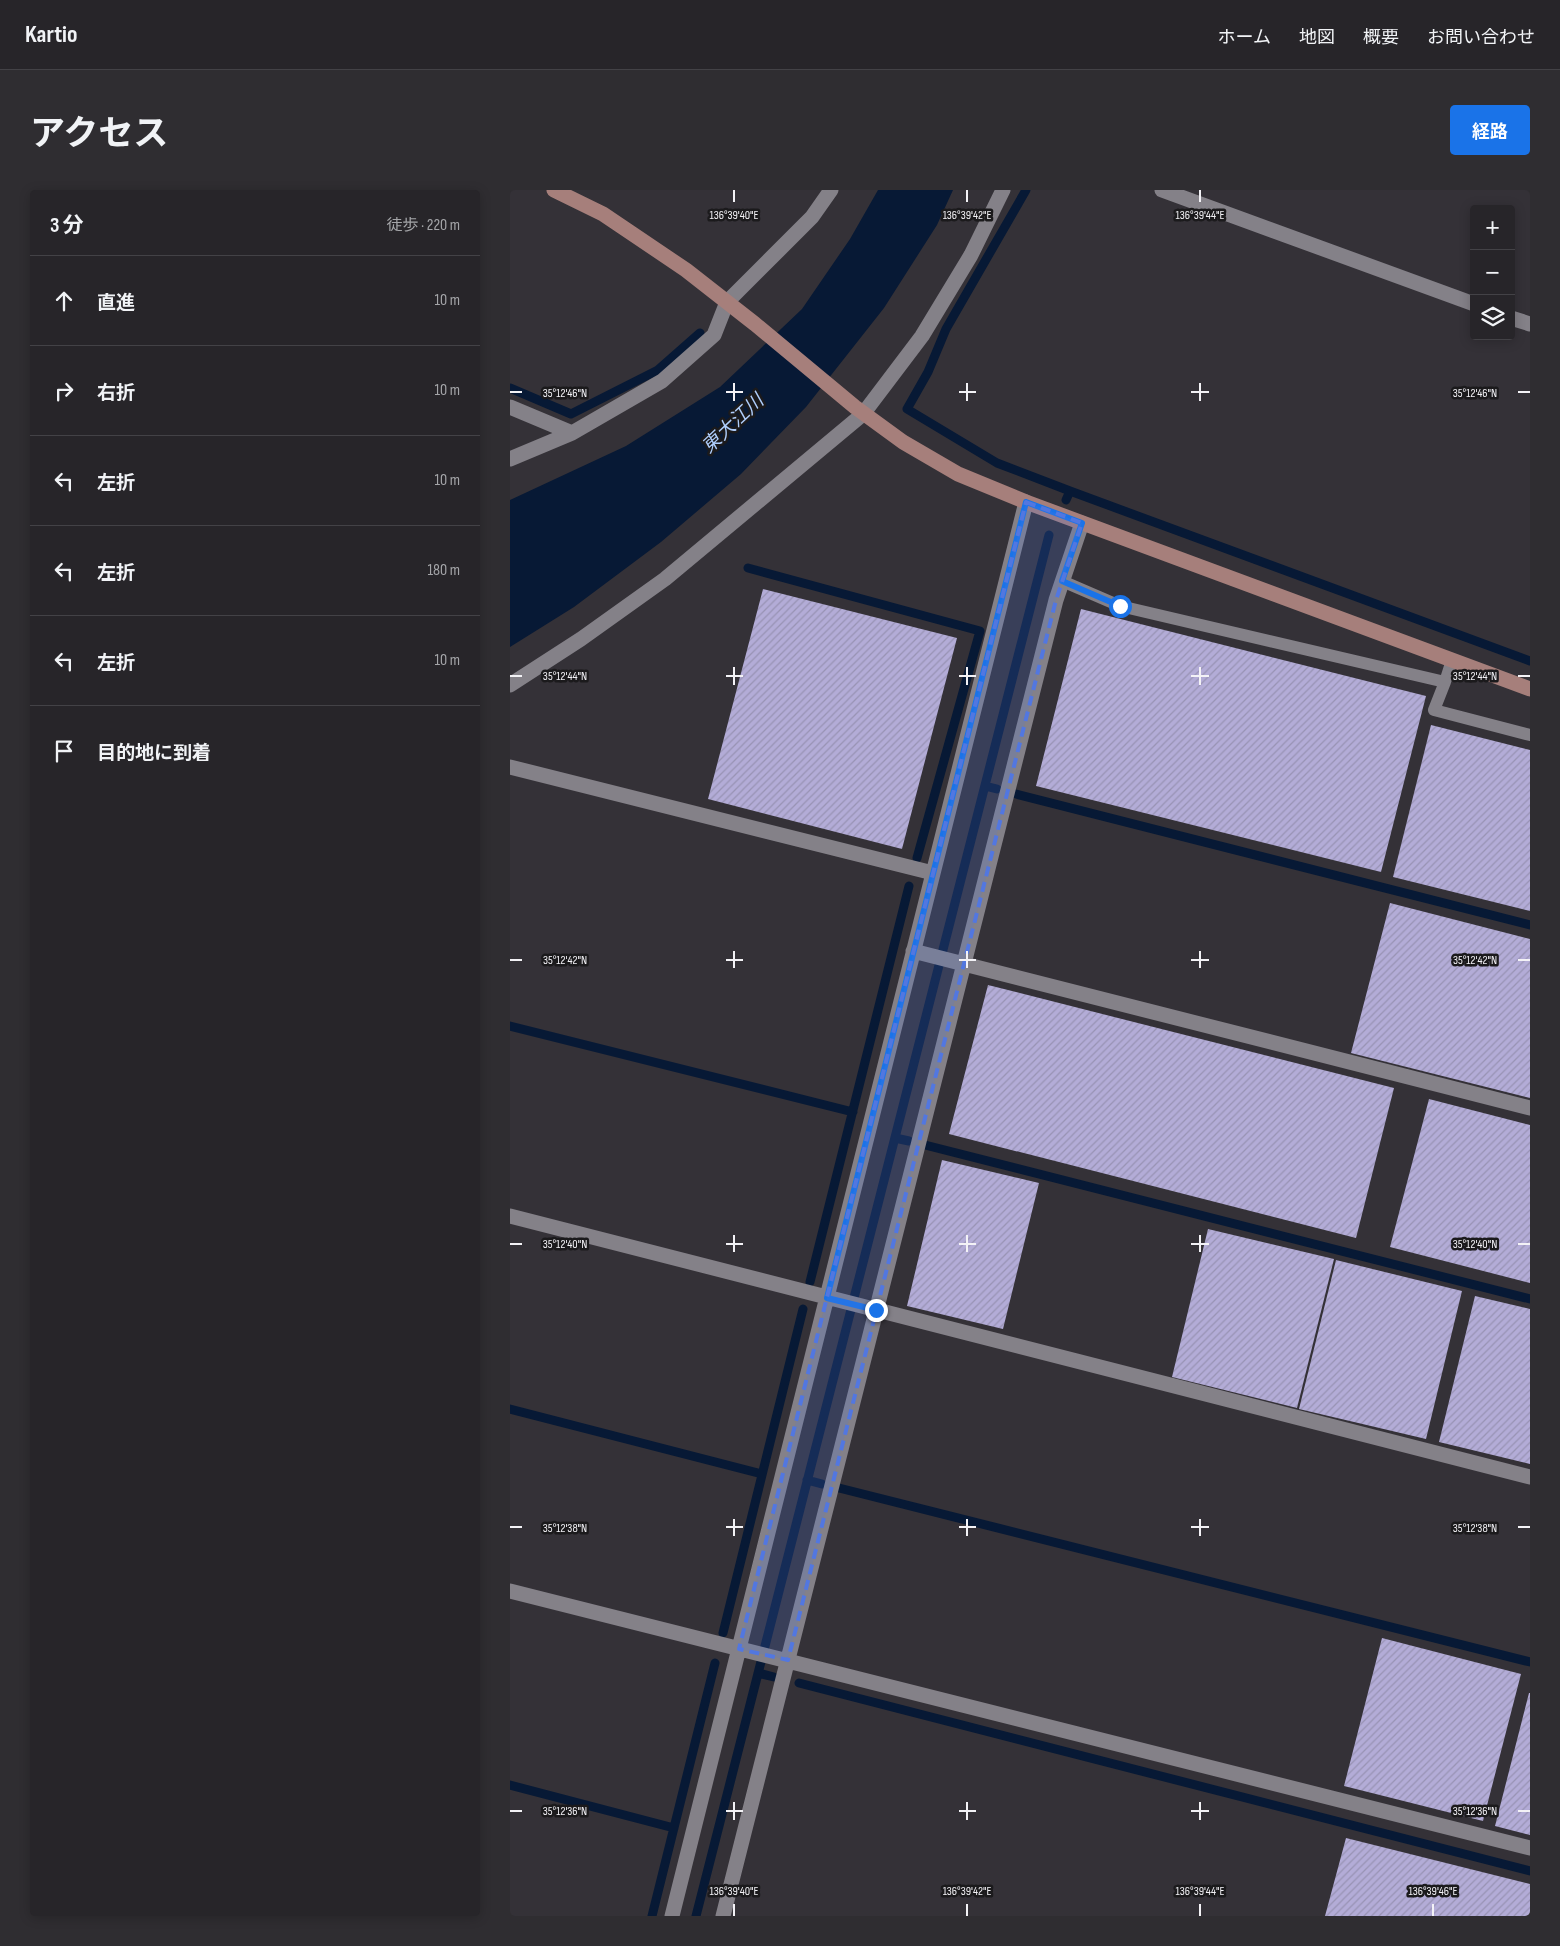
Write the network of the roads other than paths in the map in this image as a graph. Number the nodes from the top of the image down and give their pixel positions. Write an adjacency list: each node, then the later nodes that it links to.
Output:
1 (554, 190): 5 (street)
2 (831, 190): 5 (street)
3 (1003, 190): 10 (street)
4 (1162, 190): 6 (street)
5 (727, 302): 10 (street); 11 (street)
6 (1470, 303)
7 (1515, 319): 8 (street)
8 (1530, 324)
9 (510, 407): 11 (street)
10 (859, 411): 13 (street); 18 (street)
11 (572, 434): 12 (street)
12 (510, 459)
13 (1026, 502): 14 (street); 22 (street)
14 (1082, 523): 15 (street); 16 (street)
15 (1062, 581): 17 (lane); 24 (street)
16 (1452, 660): 17 (lane); 19 (street)
17 (1444, 682): 20 (lane)
18 (510, 684)
19 (1530, 689)
20 (1530, 736)
21 (510, 767): 22 (street)
22 (933, 873): 23 (street)
23 (920, 953): 24 (street); 27 (street)
24 (959, 963): 25 (street); 28 (street)
25 (1530, 1108)
26 (510, 1216): 27 (street)
27 (833, 1300): 28 (street); 31 (street)
28 (872, 1309): 29 (street); 32 (street)
29 (1530, 1477)
30 (510, 1591): 31 (street)
31 (742, 1649): 32 (street); 34 (street)
32 (783, 1659): 33 (street); 35 (street)
33 (1530, 1848)
34 (672, 1916)
35 (723, 1916)

